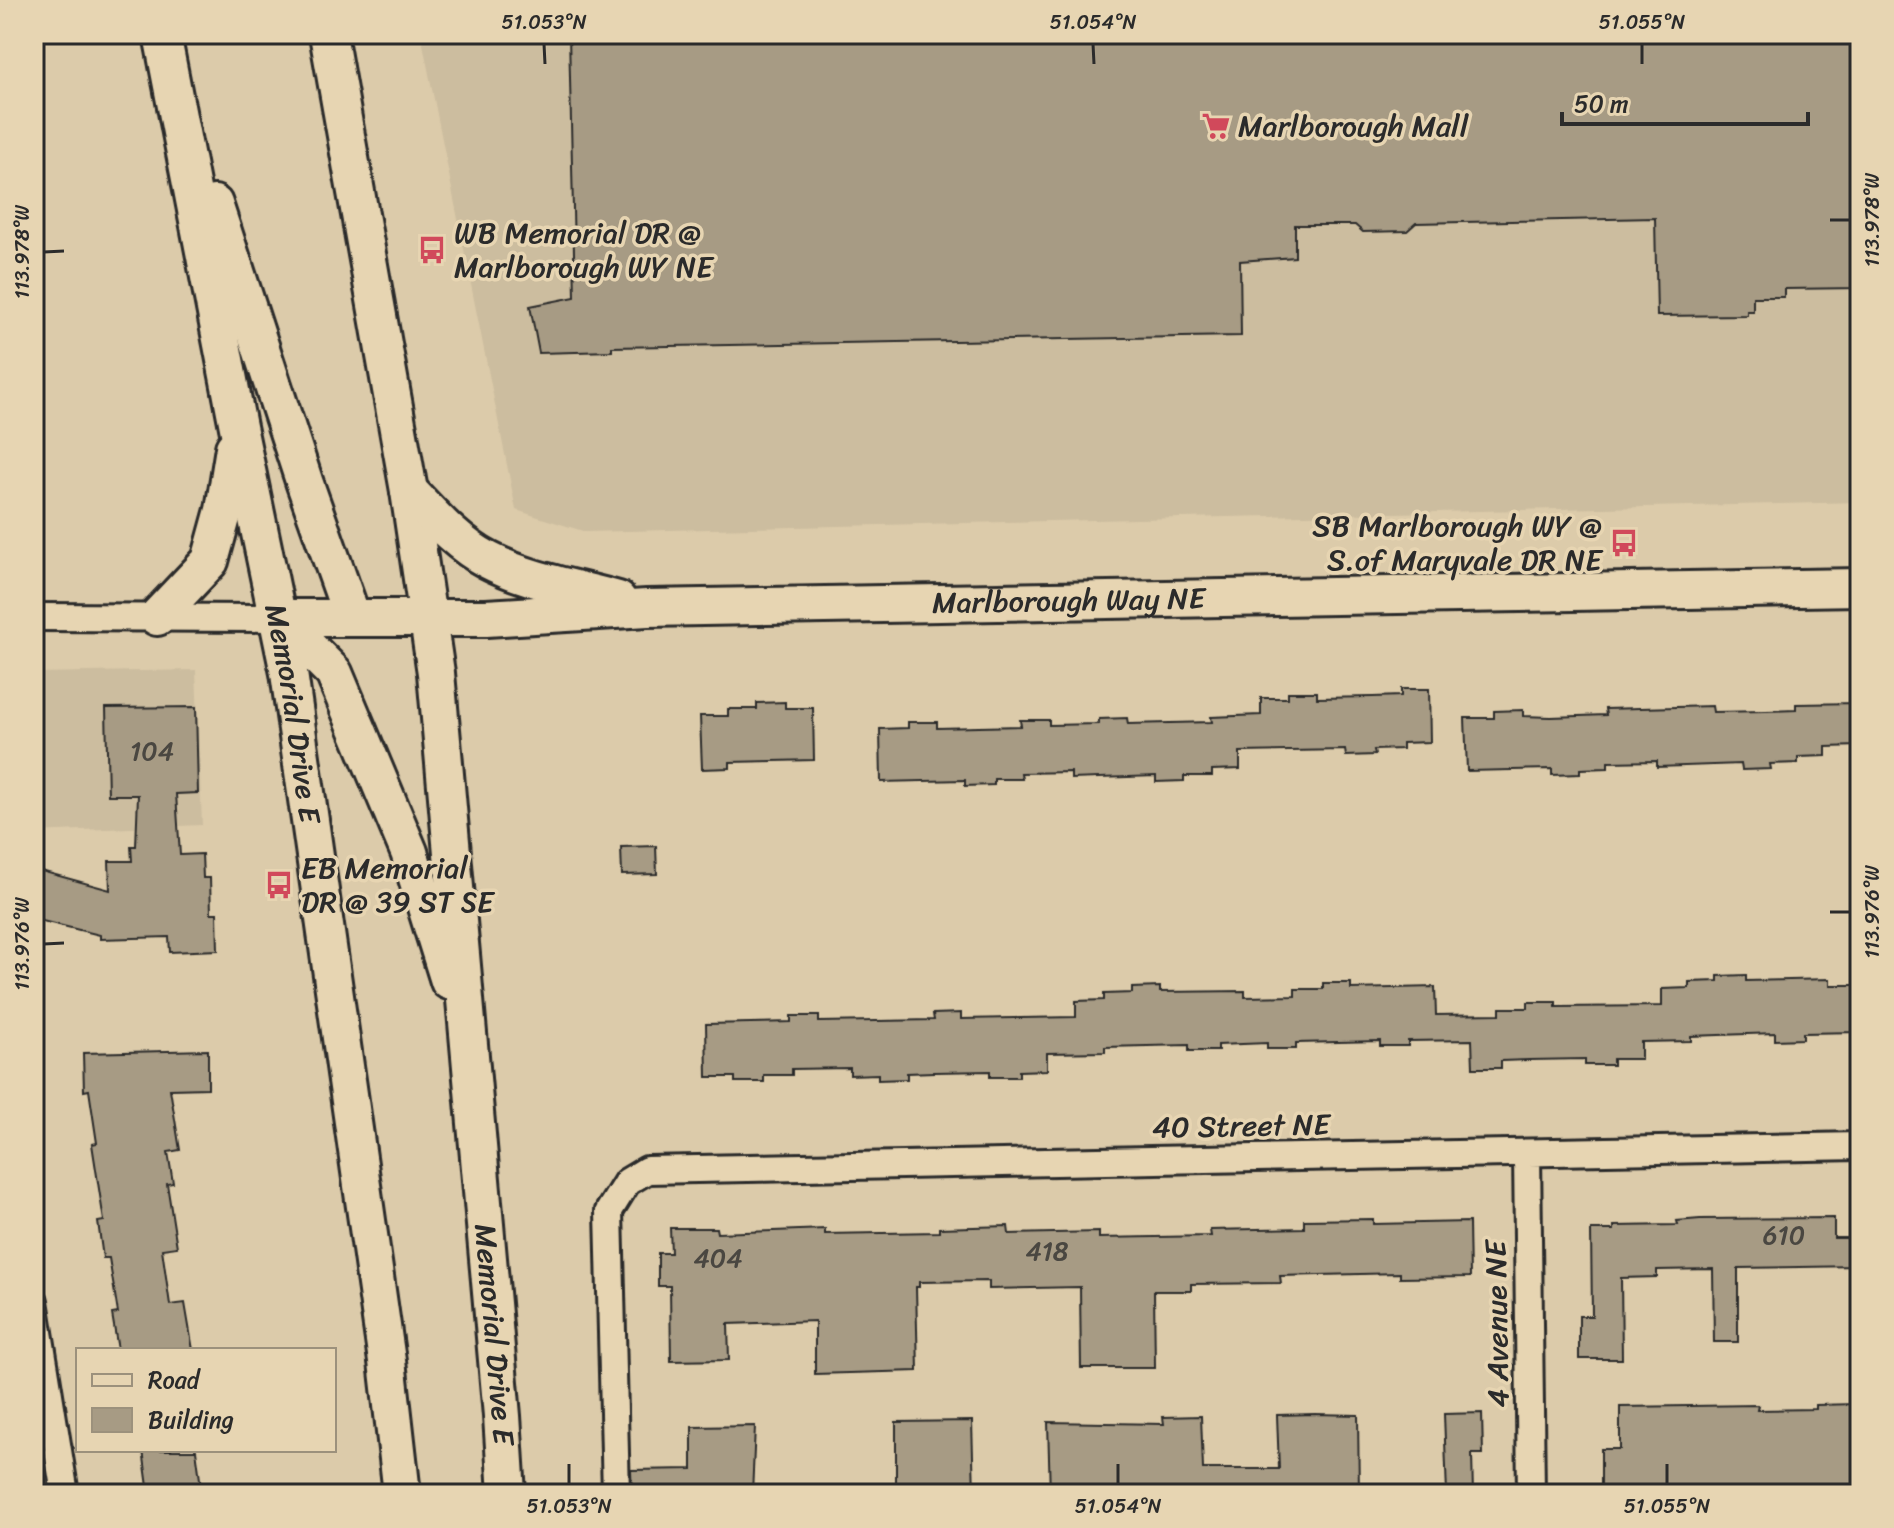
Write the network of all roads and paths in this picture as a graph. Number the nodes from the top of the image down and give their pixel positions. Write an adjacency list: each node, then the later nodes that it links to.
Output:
1 (328, 34): 4 (main road, Memorial Drive E)
2 (164, 46): 3 (main road, Memorial Drive E); 9 (main road)
3 (238, 427): 8 (main road); 11 (main road, Memorial Drive E)
4 (409, 491): 6 (main road); 10 (main road, Memorial Drive E)
5 (1860, 587): 6 (main road, Marlborough Way NE)
6 (647, 608): 10 (main road, Marlborough Way NE)
7 (34, 617): 8 (street)
8 (157, 617): 11 (street)
9 (352, 617): 10 (main road, Marlborough Way NE); 11 (main road, Marlborough Way NE)
10 (427, 617): 12 (main road, Memorial Drive E)
11 (279, 618): 12 (main road); 17 (main road, Memorial Drive E)
12 (471, 1051): 18 (main road, Memorial Drive E)
13 (1860, 1146): 14 (street, 40 Street NE)
14 (1527, 1153): 19 (street, 40 Street NE); 20 (street, 4 Avenue NE)
15 (34, 1301): 16 (street)
16 (65, 1494)
17 (402, 1494)
18 (507, 1494)
19 (616, 1494)
20 (1531, 1494)

